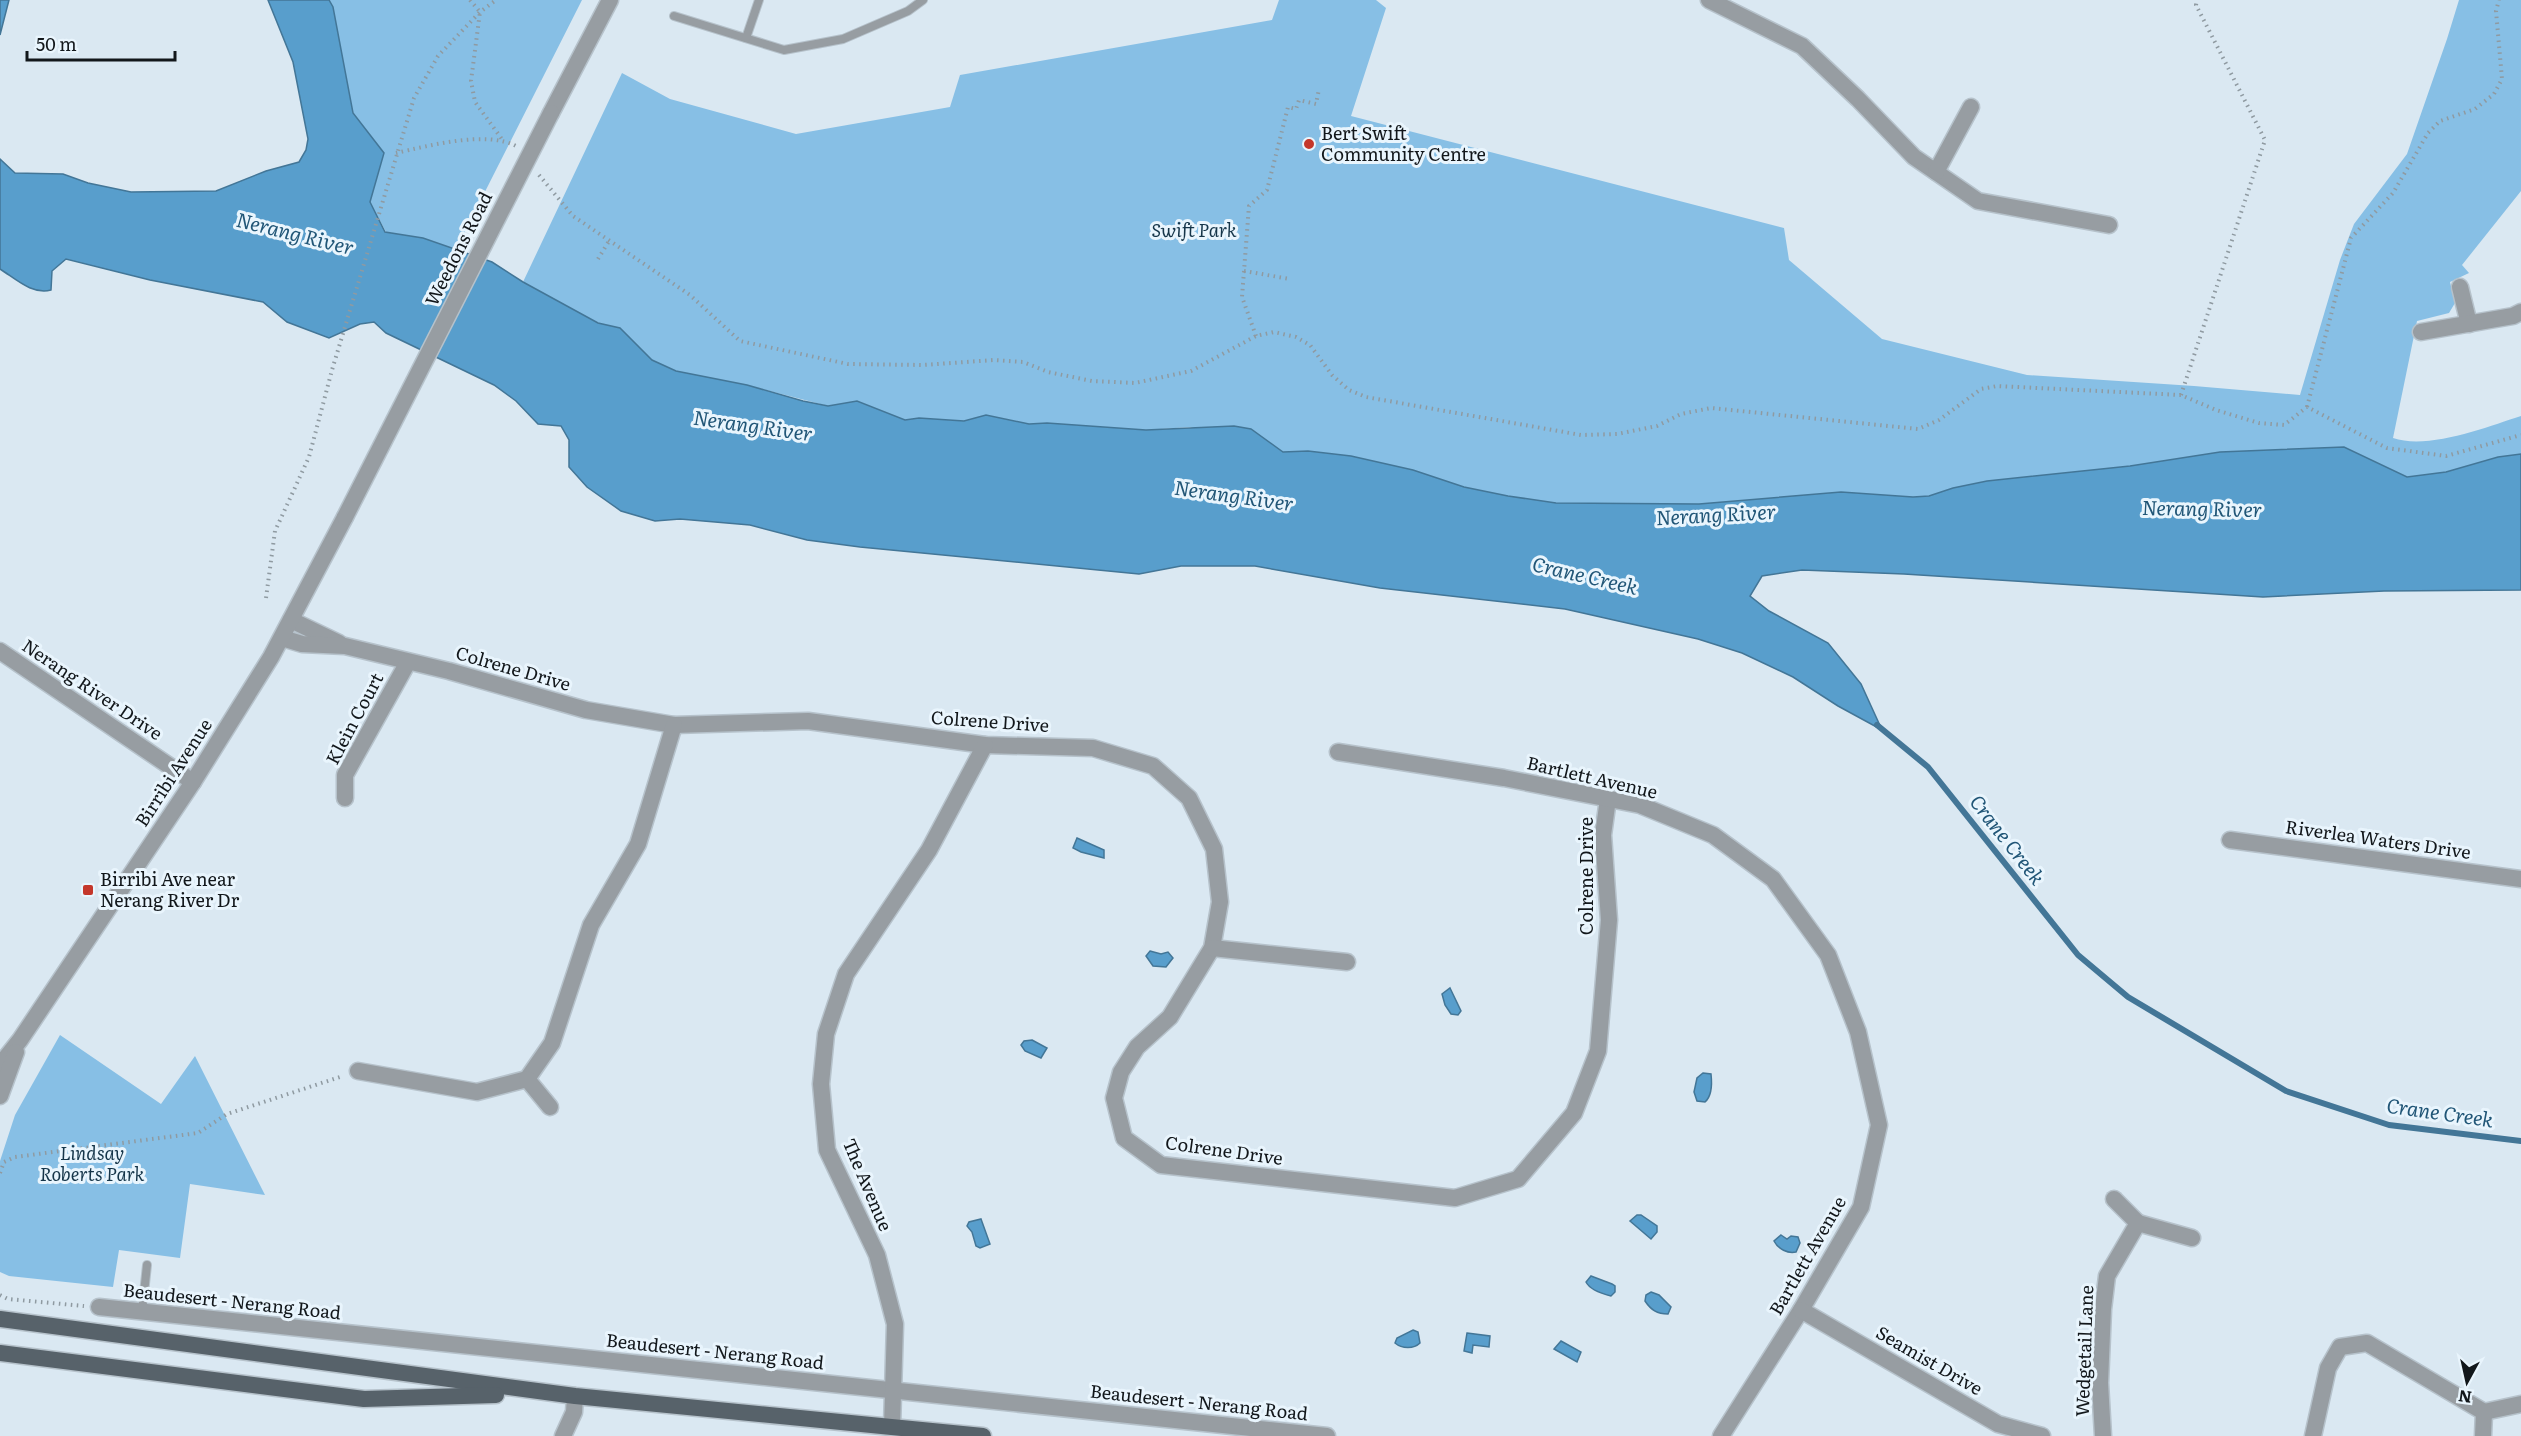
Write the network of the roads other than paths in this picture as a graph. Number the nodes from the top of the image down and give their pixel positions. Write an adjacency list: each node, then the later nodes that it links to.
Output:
1 (610, 0): 14 (street, Weedons Road, bridge)
2 (759, 0): 6 (lane)
3 (923, 0): 6 (lane)
4 (1709, 0): 8 (street)
5 (675, 16): 6 (lane)
6 (746, 38)
7 (1971, 107): 8 (street)
8 (1936, 172): 9 (street)
9 (2109, 225)
10 (2460, 287): 12 (street)
11 (2521, 312): 12 (street)
12 (2469, 324): 13 (street)
13 (2421, 332)
14 (345, 517): 15 (street, Birribi Avenue)
15 (291, 620): 16 (street, Birribi Avenue); 17 (street, Colrene Drive)
16 (282, 638): 17 (street, Colrene Drive); 23 (street, Birribi Avenue)
17 (345, 646): 19 (street, Colrene Drive)
18 (0, 651): 23 (street, Nerang River Drive)
19 (408, 662): 20 (street, Colrene Drive); 24 (street, Klein Court)
20 (674, 725): 21 (street, Colrene Drive); 33 (street)
21 (985, 745): 28 (street, Colrene Drive); 45 (street, The Avenue)
22 (1338, 752): 25 (street, Bartlett Avenue)
23 (193, 782): 30 (street, Birribi Avenue)
24 (345, 798)
25 (1608, 799): 28 (street, Colrene Drive); 41 (street, Bartlett Avenue)
26 (2230, 840): 27 (street, Riverlea Waters Drive)
27 (2521, 879)
28 (1212, 948): 29 (street)
29 (1347, 962)
30 (20, 1040): 31 (street, Birribi Avenue); 34 (street, Birribi Avenue)
31 (0, 1065)
32 (358, 1071): 33 (street)
33 (527, 1079): 35 (street)
34 (0, 1096)
35 (550, 1107)
36 (2114, 1199): 37 (street)
37 (2138, 1223): 38 (street); 56 (street, Wedgetail Lane)
38 (2192, 1238)
39 (147, 1265): 42 (lane)
40 (99, 1308): 42 (street, Beaudesert - Nerang Road)
41 (1801, 1310): 50 (street, Seamist Drive); 54 (street, Bartlett Avenue)
42 (142, 1312): 45 (street, Beaudesert - Nerang Road)
43 (0, 1319): 46 (main road)
44 (0, 1353): 46 (main road)
45 (893, 1390): 49 (street, The Avenue); 53 (street, Beaudesert - Nerang Road)
46 (575, 1396): 49 (main road); 51 (street)
47 (2521, 1404): 48 (street)
48 (2484, 1412): 57 (street); 58 (street)
49 (891, 1427): 52 (main road)
50 (1994, 1430): 55 (street, Seamist Drive)
51 (563, 1436)
52 (983, 1436)
53 (1327, 1436)
54 (1721, 1436)
55 (2042, 1436)
56 (2103, 1436)
57 (2313, 1436)
58 (2483, 1436)

